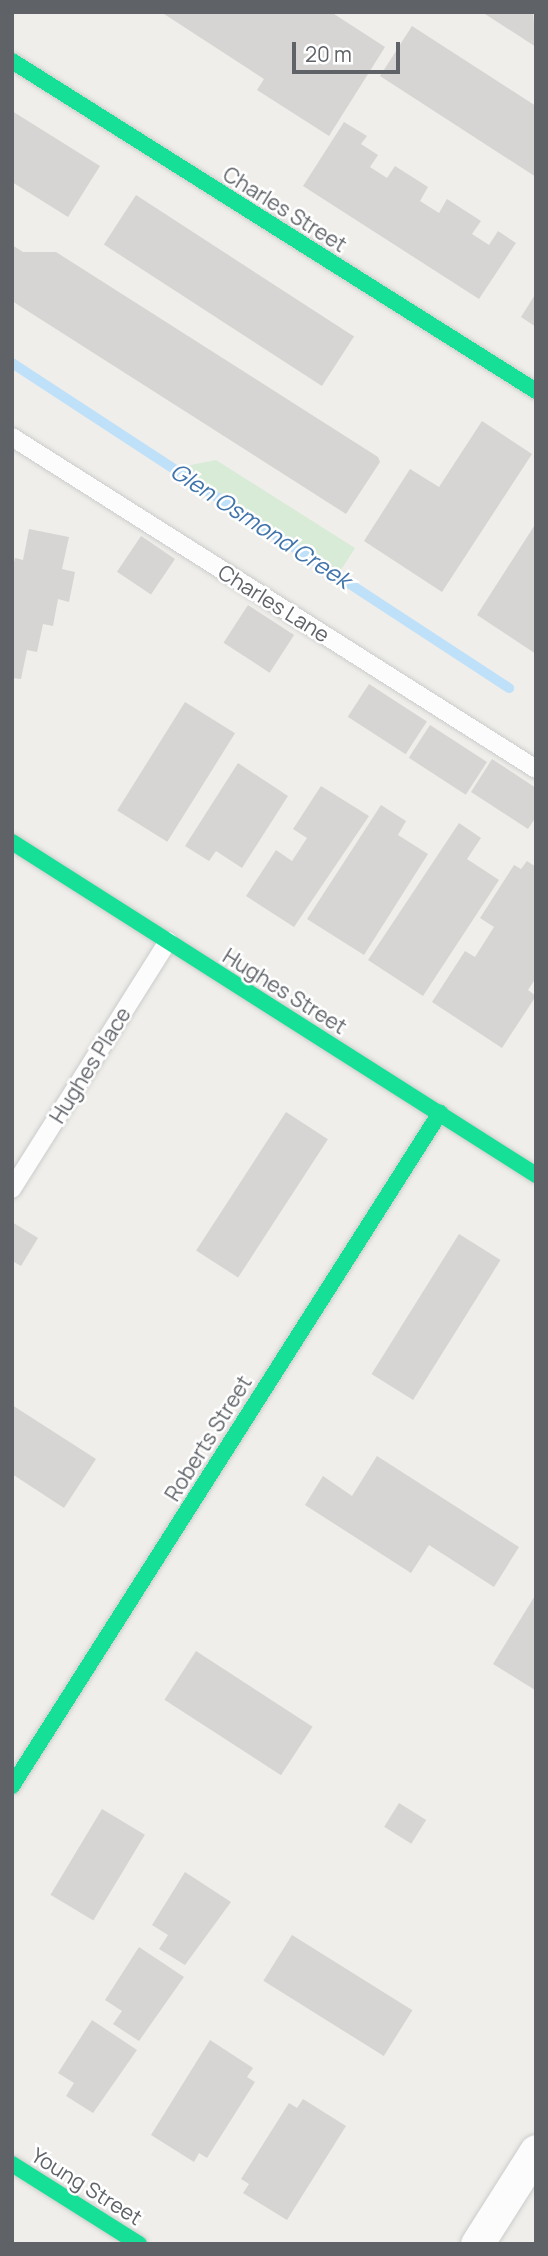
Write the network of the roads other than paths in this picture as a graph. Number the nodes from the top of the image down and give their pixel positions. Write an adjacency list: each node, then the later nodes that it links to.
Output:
1 (12, 61): 2 (street, Charles Street)
2 (536, 391)
3 (12, 437): 4 (lane, Charles Lane)
4 (536, 769)
5 (12, 842): 6 (street, Hughes Street)
6 (168, 941): 7 (street, Hughes Street); 9 (lane, Hughes Place)
7 (440, 1113): 8 (street, Hughes Street); 10 (street, Roberts Street)
8 (536, 1175)
9 (12, 1189)
10 (20, 1758): 11 (street, Roberts Street)
11 (12, 1786)
12 (536, 2151): 15 (street)
13 (12, 2164): 14 (street, Young Street)
14 (139, 2244)
15 (477, 2244)

